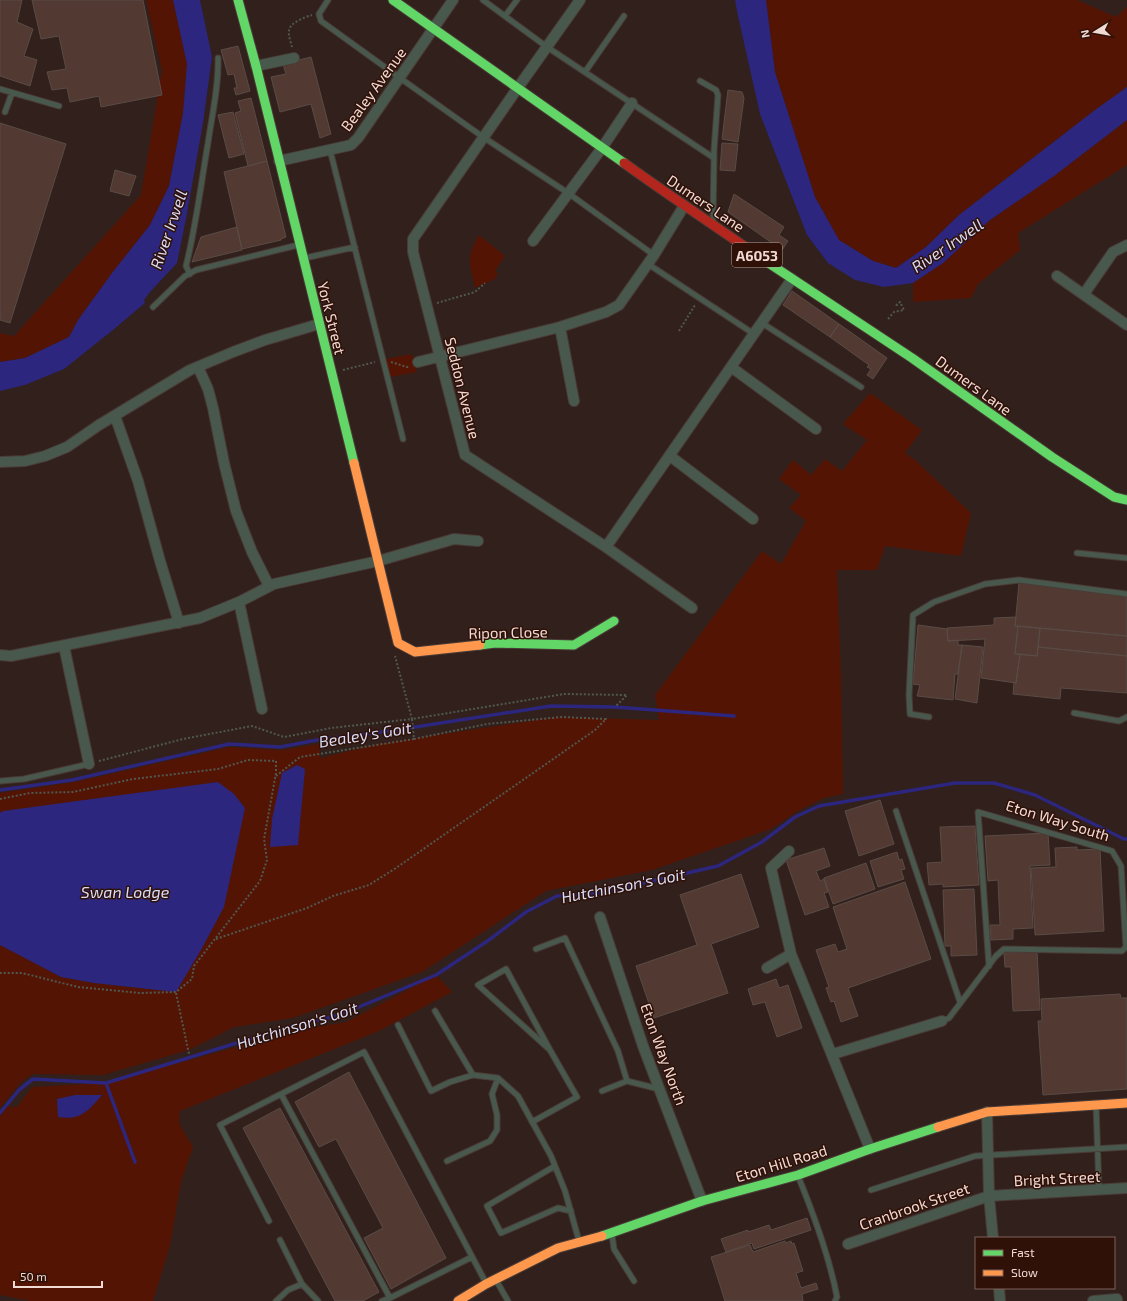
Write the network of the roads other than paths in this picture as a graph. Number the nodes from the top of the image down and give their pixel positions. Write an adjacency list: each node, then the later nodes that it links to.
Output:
1 (238, 0): 14 (street, York Street)
2 (328, 0): 16 (lane)
3 (393, 0): 10 (street, Dumers Lane / A6053)
4 (454, 0): 10 (street, Bealey Avenue)
5 (483, 0): 8 (lane)
6 (516, 0): 8 (lane)
7 (580, 0): 11 (street, Seddon Avenue)
8 (505, 16): 11 (lane)
9 (624, 16): 15 (lane)
10 (434, 29): 16 (street, Bealey Avenue); 19 (street, Dumers Lane / A6053)
11 (547, 47): 15 (lane); 19 (street, Seddon Avenue)
12 (218, 58): 39 (lane)
13 (294, 58): 14 (street)
14 (256, 66): 28 (street, York Street)
15 (585, 72): 21 (lane)
16 (400, 78): 24 (lane); 26 (street, Bealey Avenue)
17 (700, 81): 27 (lane)
18 (0, 89): 20 (lane)
19 (517, 89): 24 (street, Seddon Avenue); 25 (street, Dumers Lane / A6053)
20 (12, 93): 22 (lane); 23 (lane)
21 (632, 103): 25 (street); 27 (lane)
22 (59, 106)
23 (5, 112)
24 (483, 137): 29 (lane); 49 (street, Seddon Avenue)
25 (602, 148): 29 (street); 30 (street, Dumers Lane / A6053)
26 (330, 150): 28 (street, Bealey Avenue); 34 (lane)
27 (714, 158): 31 (lane)
28 (279, 162): 33 (street, York Street)
29 (568, 193): 32 (street); 36 (lane)
30 (684, 206): 31 (street, Dumers Lane / A6053); 36 (street)
31 (713, 224): 41 (street, Dumers Lane / A6053)
32 (533, 241)
33 (299, 245): 37 (street, York Street); 39 (lane)
34 (355, 246): 37 (lane); 57 (lane)
35 (1127, 246): 42 (street)
36 (654, 255): 38 (street)
37 (303, 259): 45 (street, York Street)
38 (648, 264): 47 (street); 48 (lane)
39 (190, 274): 43 (lane)
40 (1057, 276): 42 (street)
41 (792, 279): 44 (street); 60 (street, Dumers Lane / A6053)
42 (1084, 294): 46 (street)
43 (153, 307)
44 (762, 323): 48 (street); 53 (lane)
45 (319, 324): 51 (street); 66 (street, York Street)
46 (1127, 325)
47 (560, 327): 49 (street); 54 (street)
48 (754, 334): 52 (street)
49 (439, 356): 50 (street); 63 (street, Seddon Avenue)
50 (418, 362)
51 (198, 366): 55 (street); 67 (street)
52 (731, 367): 56 (street); 58 (street)
53 (861, 387)
54 (574, 401)
55 (115, 416): 59 (street); 72 (street)
56 (816, 429)
57 (403, 439)
58 (670, 456): 61 (street); 63 (street)
59 (0, 462)
60 (1127, 500)
61 (753, 519)
62 (478, 541): 66 (street)
63 (606, 547): 70 (street, Seddon Avenue)
64 (1077, 553): 65 (lane)
65 (1127, 558)
66 (378, 561): 67 (street); 73 (street, York Street)
67 (269, 586): 69 (street)
68 (1127, 594): 78 (lane)
69 (239, 602): 72 (street); 76 (street)
70 (692, 608)
71 (614, 621): 73 (street, Ripon Close)
72 (178, 623): 74 (street)
73 (398, 643)
74 (64, 646): 75 (street); 80 (street)
75 (0, 655)
76 (262, 709)
77 (1074, 713): 79 (lane)
78 (929, 717)
79 (1127, 717)
80 (89, 764): 81 (lane)
81 (0, 781)
82 (896, 811): 89 (lane)
83 (789, 851): 86 (street)
84 (600, 917): 98 (street, Eton Way North)
85 (536, 949): 97 (lane)
86 (792, 954): 88 (street); 94 (street)
87 (989, 966): 87 (lane, Eton Way South); 89 (lane, Eton Way South)
88 (767, 968)
89 (960, 1002): 91 (lane, Eton Way South)
90 (434, 1011): 95 (lane)
91 (942, 1021): 94 (street, Eton Way South)
92 (398, 1025): 95 (lane)
93 (550, 1050): 93 (lane); 104 (lane)
94 (833, 1054): 107 (street)
95 (473, 1075): 96 (lane)
96 (498, 1078): 104 (lane); 109 (lane)
97 (627, 1081): 98 (lane); 99 (lane)
98 (660, 1089): 116 (street, Eton Way North)
99 (602, 1091)
100 (281, 1094): 118 (lane); 124 (lane); 130 (lane)
101 (1127, 1103): 102 (street, Eton Hill Road)
102 (1096, 1104): 103 (street, Eton Hill Road); 106 (lane)
103 (987, 1112): 107 (street, Eton Hill Road); 108 (street)
104 (532, 1122): 110 (lane)
105 (1127, 1146): 106 (lane)
106 (1098, 1148): 108 (lane); 114 (lane)
107 (870, 1149): 111 (street, Eton Hill Road)
108 (988, 1155): 113 (lane); 115 (street)
109 (447, 1161)
110 (555, 1166): 117 (lane); 117 (lane)
111 (798, 1175): 116 (street, Eton Hill Road); 136 (lane)
112 (1127, 1188): 114 (street, Bright Street)
113 (871, 1190)
114 (1099, 1190): 115 (street, Bright Street)
115 (989, 1196): 120 (street); 123 (street, Cranbrook Street)
116 (702, 1201): 119 (street, Eton Hill Road)
117 (571, 1211): 122 (lane)
118 (269, 1221)
119 (612, 1234): 122 (street, Eton Hill Road); 126 (lane)
120 (993, 1237)
121 (280, 1240): 127 (lane)
122 (580, 1242): 125 (street, Eton Hill Road)
123 (848, 1244)
124 (472, 1257): 128 (lane); 130 (lane)
125 (495, 1280): 128 (street, Eton Hill Road); 135 (lane)
126 (634, 1280)
127 (302, 1284): 131 (lane); 132 (lane)
128 (486, 1284): 134 (street, Eton Hill Road)
129 (998, 1289): 137 (street)
130 (390, 1298): 133 (lane)
131 (276, 1301)
132 (318, 1301)
133 (382, 1301)
134 (458, 1301)
135 (508, 1301)
136 (835, 1301)
137 (1000, 1301)
138 (1093, 1301): 139 (street)
139 (1117, 1301)

